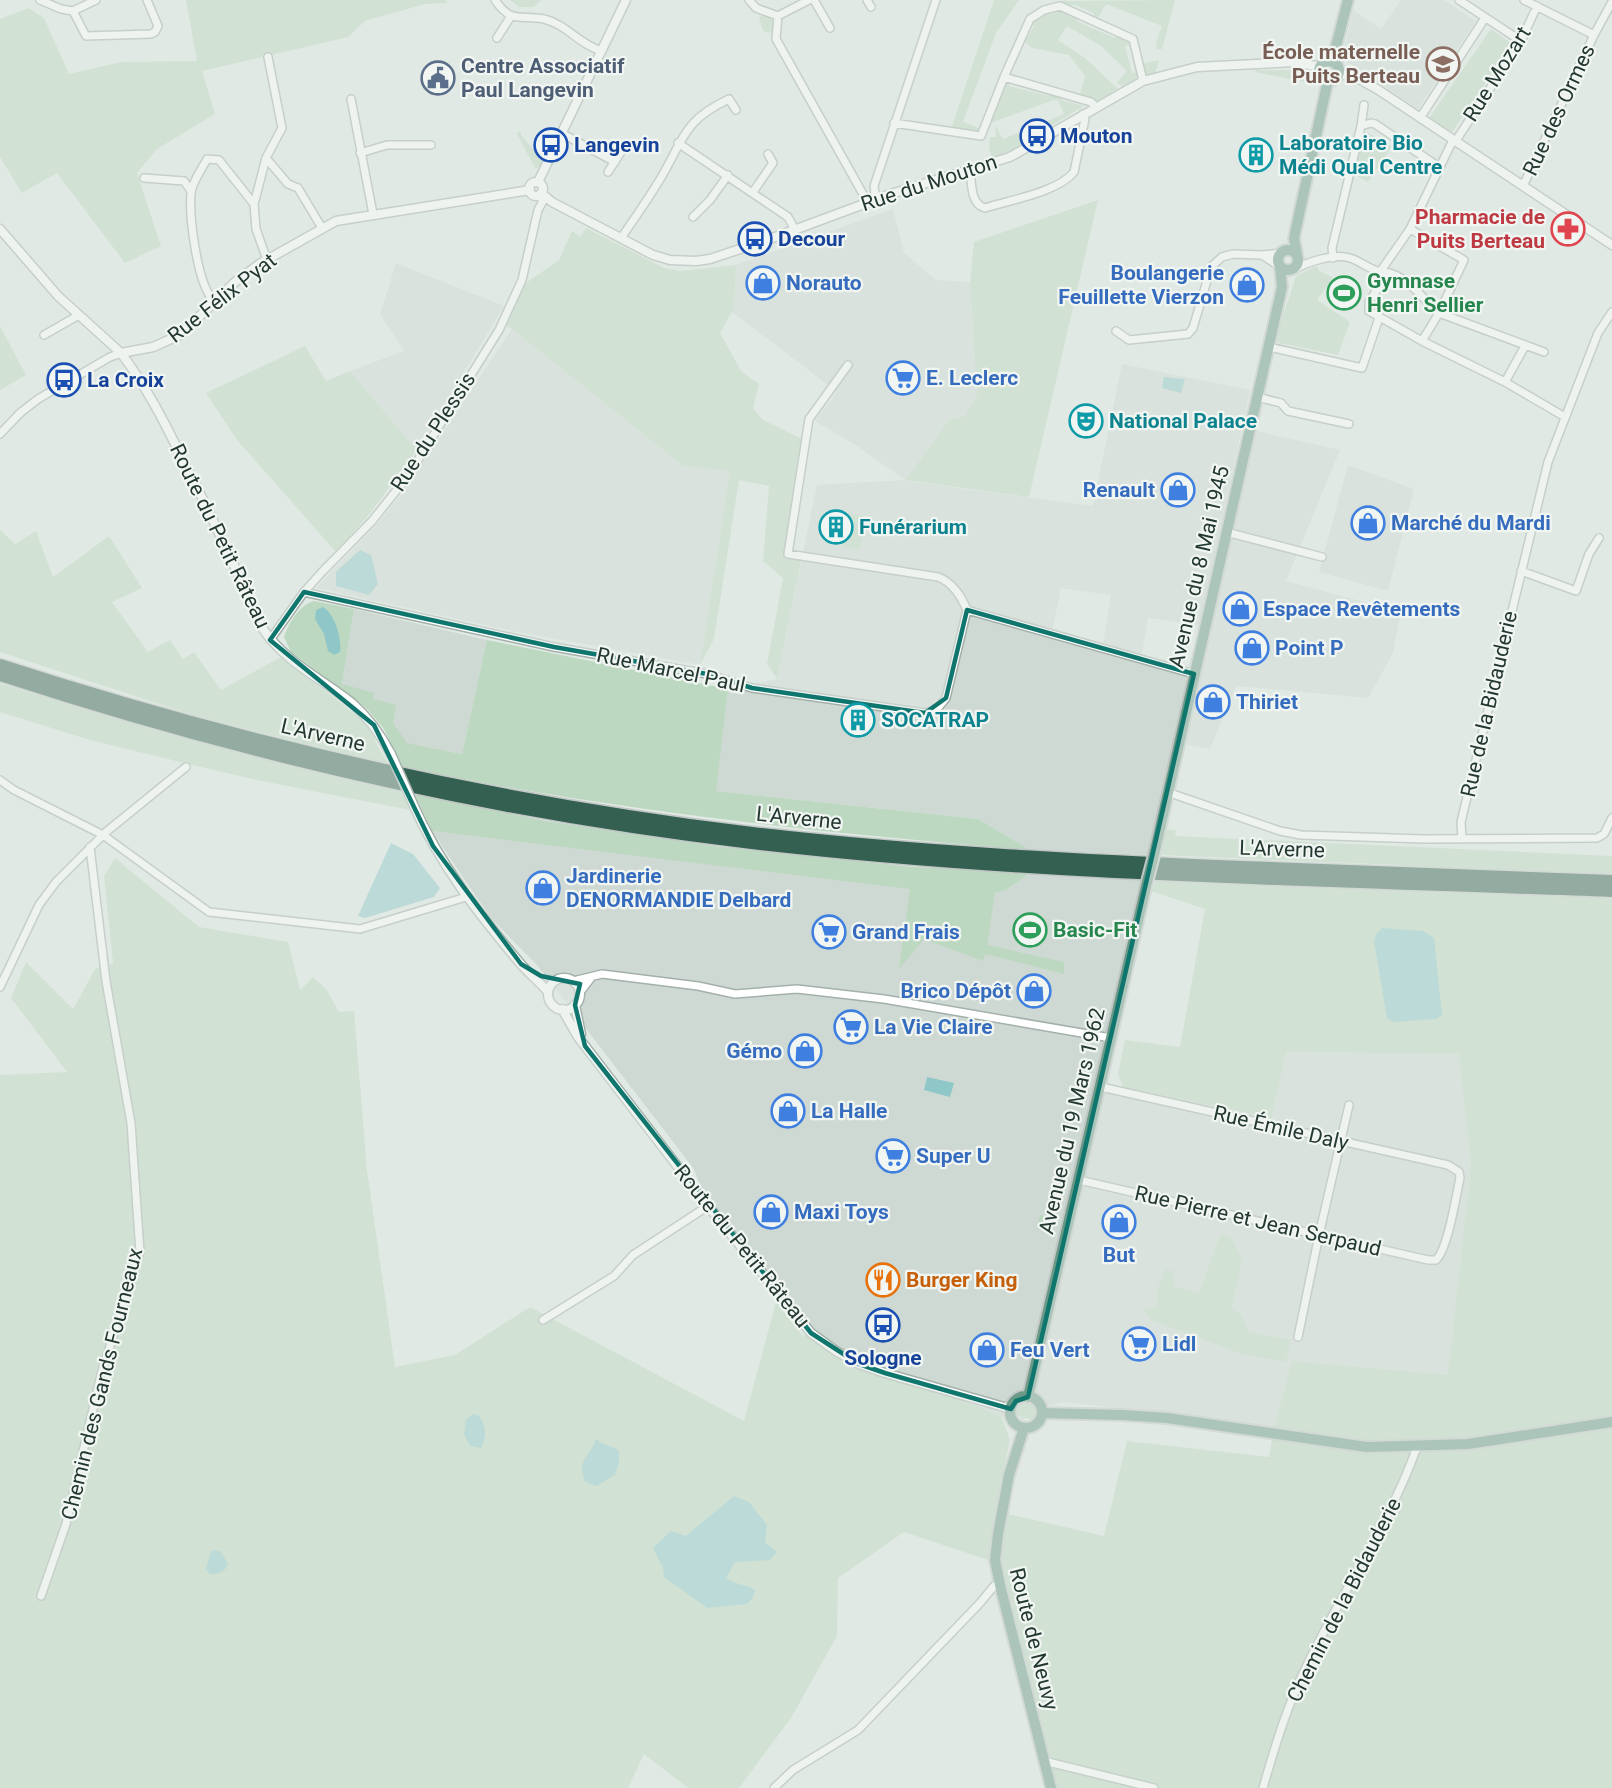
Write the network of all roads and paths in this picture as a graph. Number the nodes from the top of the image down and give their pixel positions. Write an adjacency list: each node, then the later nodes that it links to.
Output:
1 (40, 0): 17 (street)
2 (96, 0): 17 (street)
3 (147, 0): 17 (street)
4 (495, 0): 18 (street)
5 (626, 0): 25 (street)
6 (749, 0): 19 (street)
7 (809, 0): 19 (street)
8 (814, 0): 21 (street)
9 (867, 0): 16 (street)
10 (936, 0): 39 (street)
11 (1348, 0): 27 (main road)
12 (1459, 0): 20 (street)
13 (1524, 0): 15 (street)
14 (1612, 2): 22 (street, Rue des Ormes)
15 (1537, 6): 22 (street); 24 (street, Rue Mozart)
16 (871, 8)
17 (73, 11)
18 (511, 16): 23 (street); 25 (street)
19 (778, 16): 61 (street)
20 (1485, 18): 24 (street); 38 (street)
21 (830, 28)
22 (1594, 35): 56 (street, Rue des Ormes)
23 (497, 38)
24 (1521, 41): 42 (street, Rue Mozart)
25 (602, 51): 41 (street)
26 (268, 57): 48 (street)
27 (1332, 62): 28 (main road); 29 (main road)
28 (1320, 67): 31 (main road); 32 (street, Rue du Mouton)
29 (1338, 73): 31 (main road); 38 (street)
30 (1004, 77): 32 (street); 35 (street); 39 (street)
31 (1328, 80): 70 (main road)
32 (1143, 81): 35 (street, Rue du Mouton)
33 (351, 99): 46 (street)
34 (1364, 105): 40 (street)
35 (1096, 107): 37 (street, Rue du Mouton)
36 (736, 110): 43 (street)
37 (1083, 114): 51 (street, Rue du Mouton); 51 (street)
38 (1420, 118): 42 (street)
39 (894, 123): 61 (street)
40 (1361, 126): 50 (street); 75 (street)
41 (563, 134): 49 (street); 55 (street)
42 (1455, 141): 50 (street, Rue Mozart); 56 (street)
43 (678, 143): 53 (street); 69 (street)
44 (431, 145): 46 (street)
45 (621, 152): 49 (street)
46 (360, 153): 63 (street)
47 (768, 154): 59 (street)
48 (266, 158): 62 (street); 65 (street)
49 (615, 162): 52 (street)
50 (1439, 167): 67 (street, Rue Mozart)
51 (970, 170): 61 (street, Rue du Mouton)
52 (608, 172)
53 (728, 175): 59 (street); 64 (street)
54 (144, 178): 58 (street)
55 (538, 182): 57 (street); 60 (street)
56 (1523, 186): 71 (street)
57 (530, 190): 60 (street); 63 (street, Rue Félix Pyat)
58 (191, 191): 62 (street); 82 (street)
59 (753, 192): 68 (street)
60 (540, 194): 69 (street, Rue du Mouton); 104 (street, Rue du Plessis)
61 (872, 201): 68 (street, Rue du Mouton)
62 (254, 204): 76 (street)
63 (373, 214): 65 (street, Rue Félix Pyat)
64 (693, 217)
65 (322, 228): 76 (street, Rue Félix Pyat)
66 (0, 229): 84 (street, Route du Petit Râteau)
67 (1410, 229): 80 (street, Rue Mozart); 83 (street)
68 (795, 230): 69 (street, Rue du Mouton)
69 (621, 238)
70 (1293, 238): 72 (main road); 74 (main road)
71 (1612, 244)
72 (1282, 252): 73 (street); 74 (main road); 78 (main road)
73 (1262, 255): 78 (street); 87 (street)
74 (1297, 255): 77 (street); 79 (main road)
75 (1333, 258): 77 (street); 80 (street)
76 (267, 260): 82 (street, Rue Félix Pyat)
77 (1310, 261): 79 (street)
78 (1280, 266): 79 (main road); 81 (main road, Avenue du 8 Mai 1945)
79 (1294, 270): 81 (main road, Avenue du 8 Mai 1945)
80 (1380, 272): 83 (street); 86 (street, Rue Mozart)
81 (1282, 287): 91 (main road, Avenue du 8 Mai 1945)
82 (214, 301): 93 (street, Rue Félix Pyat)
83 (1439, 313): 89 (street); 90 (street)
84 (79, 315): 88 (street); 93 (street, Route du Petit Râteau)
85 (1611, 315): 97 (street, Rue de la Bidauderie)
86 (1378, 318): 89 (street); 91 (street)
87 (1116, 331)
88 (44, 335)
89 (1422, 341): 95 (street)
90 (1525, 346): 92 (street); 95 (street)
91 (1269, 347): 96 (main road, Avenue du 8 Mai 1945)
92 (1544, 352)
93 (121, 353): 99 (street); 106 (street, Route du Petit Râteau)
94 (848, 365): 105 (street)
95 (1505, 382): 97 (street)
96 (1257, 397): 98 (street); 100 (main road, Avenue du 8 Mai 1945)
97 (1565, 417): 103 (street, Rue de la Bidauderie)
98 (1349, 424)
99 (0, 434)
100 (1226, 532): 102 (street); 108 (main road, Avenue du 8 Mai 1945)
101 (1599, 538): 103 (street)
102 (1322, 557)
103 (1521, 571): 115 (street, Rue de la Bidauderie)
104 (304, 592): 105 (street, Rue Marcel Paul); 106 (street, Rue du Plessis)
105 (967, 610): 108 (street)
106 (270, 640): 120 (street, Route du Petit Râteau, bridge)
107 (0, 665): 118 (highway, L'Arverne)
108 (1194, 674): 112 (main road, Avenue du 8 Mai 1945)
109 (0, 675): 119 (highway, L'Arverne)
110 (186, 767): 114 (street)
111 (0, 780): 114 (street)
112 (1167, 792): 115 (street); 117 (main road, Avenue du 8 Mai 1945)
113 (1612, 818): 115 (street)
114 (103, 835): 116 (street); 120 (street)
115 (1462, 838)
116 (90, 847): 125 (street); 148 (street, Chemin des Gands Fourneaux)
117 (1154, 855): 130 (main road, Avenue du 19 Mars 1962, bridge)
118 (1612, 881)
119 (1612, 891)
120 (466, 897): 121 (street, Route du Petit Râteau)
121 (521, 964): 123 (street, Route du Petit Râteau); 126 (street, Route du Petit Râteau)
122 (591, 978): 124 (street); 127 (street); 130 (street)
123 (557, 979): 124 (street); 126 (street)
124 (573, 981): 127 (street)
125 (0, 987)
126 (548, 992): 129 (street)
127 (580, 992): 128 (street)
128 (575, 1005): 129 (street); 131 (street, Route du Petit Râteau)
129 (562, 1010): 131 (street, Route du Petit Râteau)
130 (1112, 1038): 132 (main road, Avenue du 19 Mars 1962)
131 (585, 1046): 136 (street, Route du Petit Râteau)
132 (1101, 1087): 134 (street, Rue Émile Daly); 135 (main road, Avenue du 19 Mars 1962)
133 (1349, 1105): 134 (street)
134 (1342, 1142): 137 (street); 138 (street, Rue Émile Daly)
135 (1079, 1180): 137 (street, Rue Pierre et Jean Serpaud); 141 (main road, Avenue du 19 Mars 1962)
136 (708, 1206): 139 (street); 142 (street, Route du Petit Râteau)
137 (1319, 1235): 138 (street, Rue Pierre et Jean Serpaud); 140 (street)
138 (1436, 1260)
139 (543, 1320)
140 (1298, 1337)
141 (1028, 1397): 142 (main road); 143 (main road)
142 (1011, 1409): 145 (main road)
143 (1042, 1413): 145 (main road); 146 (main road)
144 (1612, 1422): 146 (main road)
145 (1024, 1428): 147 (main road, Route de Neuvy)
146 (1417, 1447): 153 (street, Chemin de la Bidauderie)
147 (1000, 1585): 149 (main road, Route de Neuvy); 150 (street)
148 (41, 1596)
149 (1044, 1761): 151 (main road, Route de Neuvy); 152 (street)
150 (774, 1788)
151 (1051, 1788)
152 (1154, 1788)
153 (1263, 1788)

